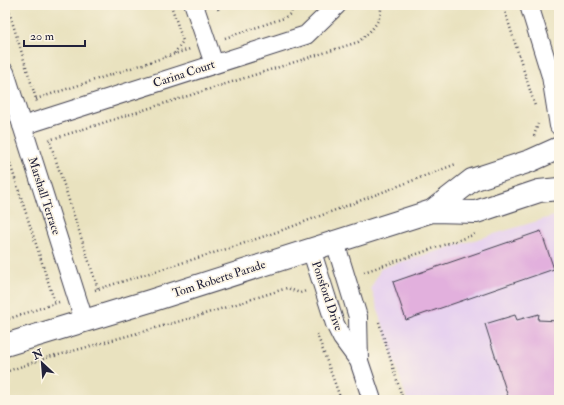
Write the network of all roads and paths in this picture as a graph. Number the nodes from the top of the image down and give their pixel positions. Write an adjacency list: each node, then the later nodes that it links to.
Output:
1 (7, 5): 15 (path)
2 (170, 5): 11 (path)
3 (194, 5): 10 (street)
4 (295, 5): 10 (path)
5 (337, 5): 12 (street, Carina Court)
6 (503, 5): 16 (path)
7 (528, 5): 14 (street)
8 (556, 5): 9 (path)
9 (559, 16)
10 (207, 44): 11 (path); 12 (street)
11 (174, 54): 15 (path)
12 (214, 64): 17 (street, Carina Court)
13 (6, 76): 19 (street, Marshall Terrace)
14 (555, 81): 20 (street)
15 (36, 99): 17 (path)
16 (537, 111)
17 (43, 119): 19 (street, Carina Court); 35 (path)
18 (539, 119): 21 (path)
19 (22, 126): 37 (street, Marshall Terrace)
20 (559, 126)
21 (528, 139)
22 (5, 148): 39 (path)
23 (559, 148): 28 (street, Tom Roberts Parade)
24 (559, 153): 26 (street)
25 (457, 164): 35 (path)
26 (559, 166)
27 (559, 189): 28 (street, Tom Roberts Parade)
28 (432, 211): 30 (street, Tom Roberts Parade)
29 (480, 233): 32 (path)
30 (334, 242): 31 (street, Tom Roberts Parade); 32 (street, Ponsford Drive)
31 (311, 249): 34 (street, Ponsford Drive); 42 (street, Tom Roberts Parade)
32 (354, 275): 33 (path); 46 (street, Ponsford Drive)
33 (365, 280)
34 (323, 285): 36 (path); 46 (street, Ponsford Drive)
35 (98, 289): 37 (path)
36 (303, 292): 38 (path); 45 (path)
37 (76, 296): 39 (path); 42 (street, Marshall Terrace)
38 (305, 299)
39 (55, 303): 41 (path)
40 (377, 317): 49 (path)
41 (5, 320)
42 (84, 320): 44 (street, Tom Roberts Parade)
43 (315, 328): 47 (path)
44 (5, 345)
45 (55, 356)
46 (359, 361): 48 (street, Ponsford Drive)
47 (341, 400)
48 (372, 400)
49 (403, 400)

